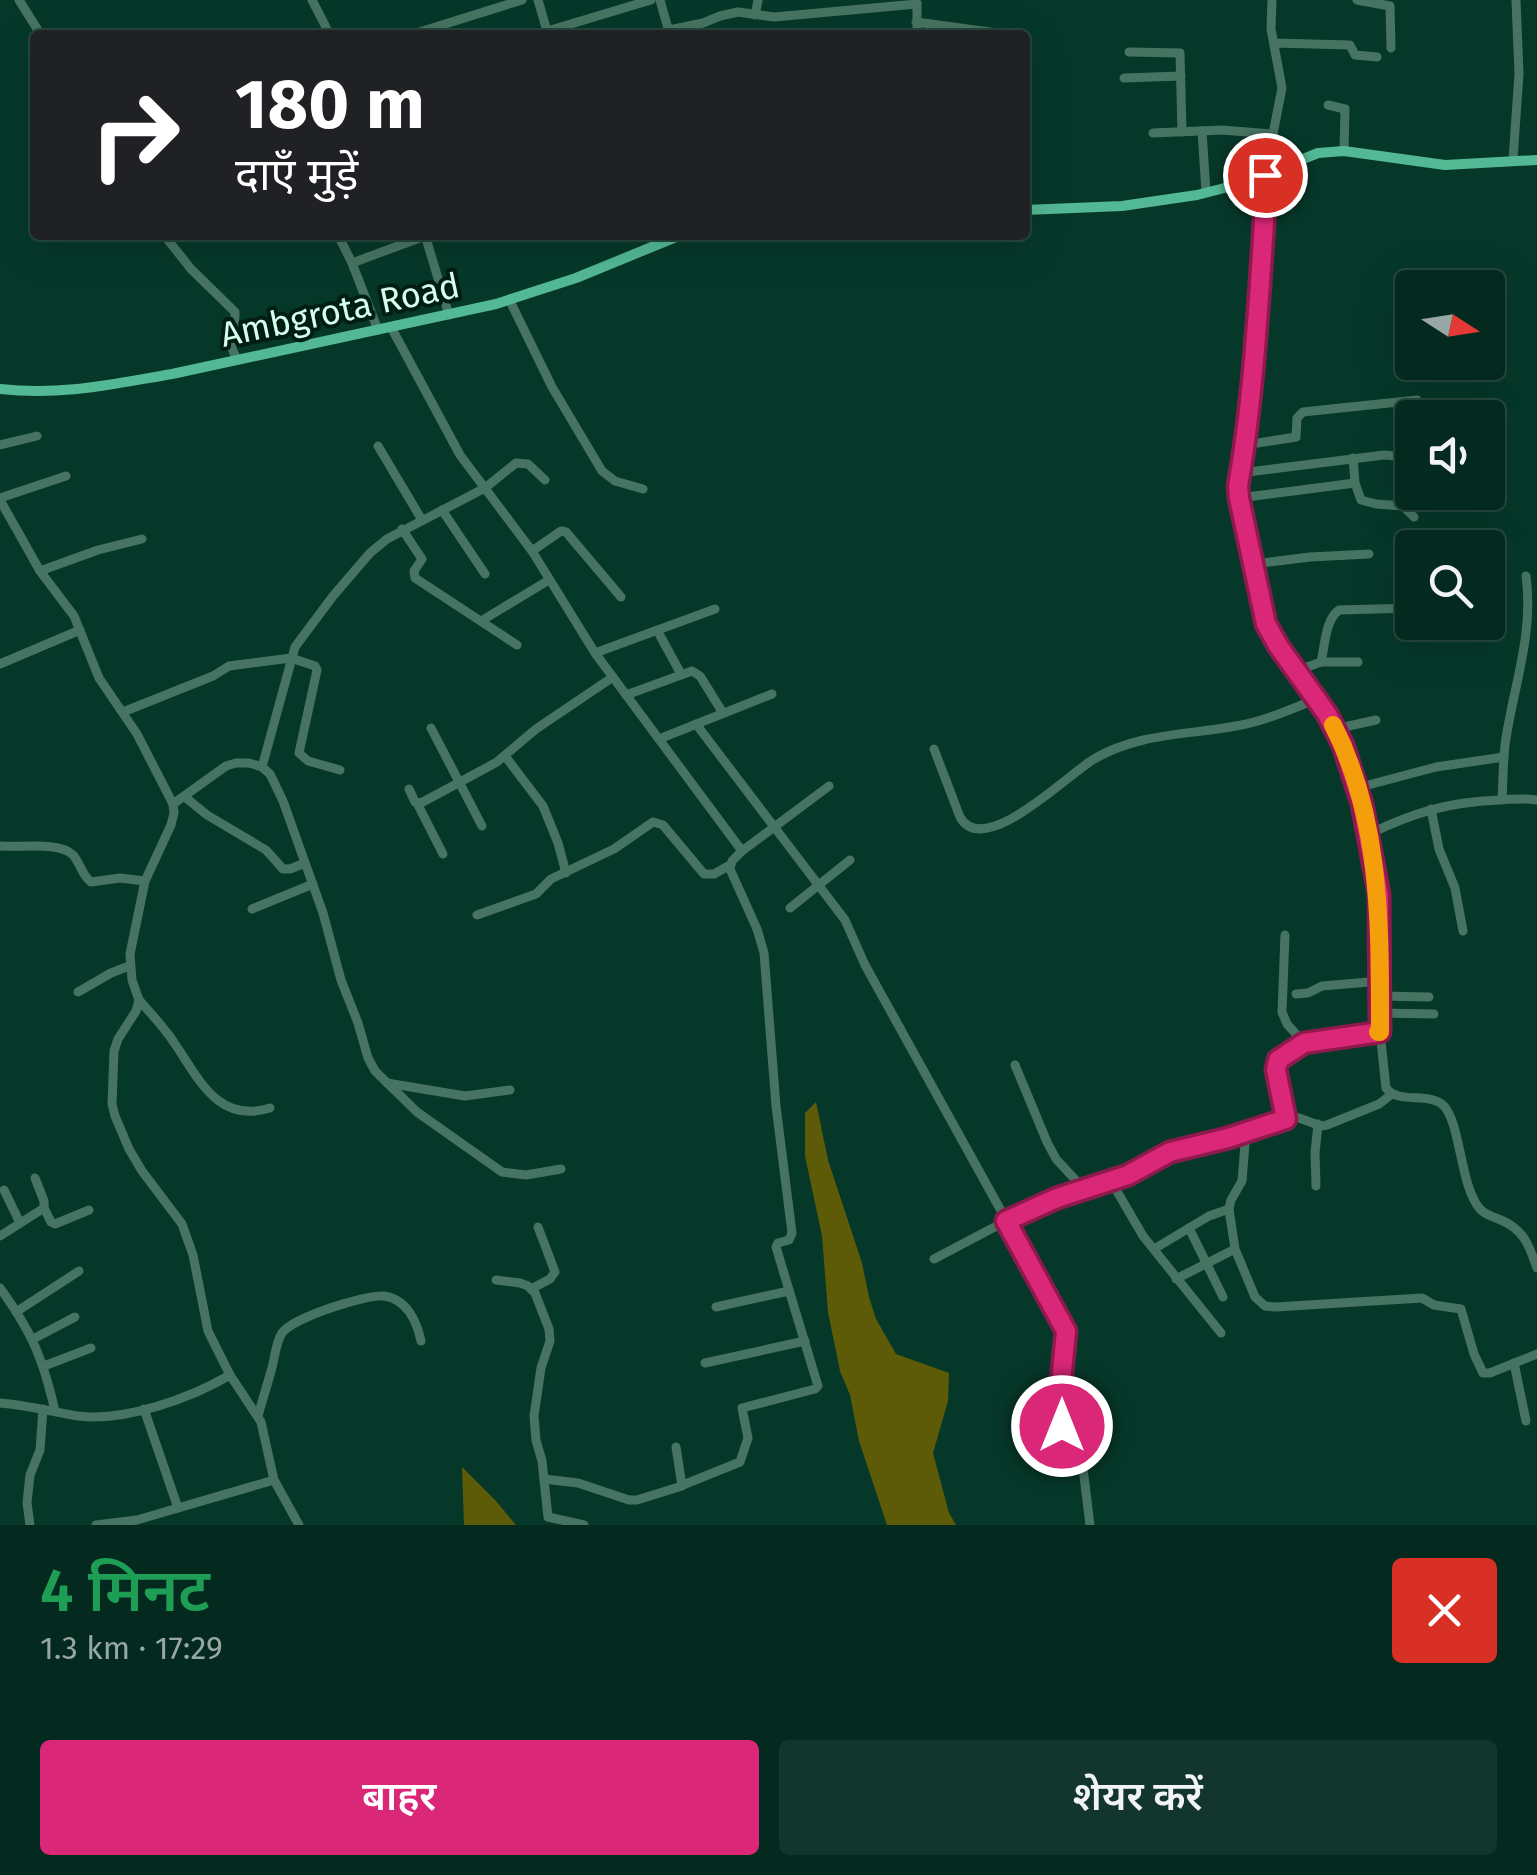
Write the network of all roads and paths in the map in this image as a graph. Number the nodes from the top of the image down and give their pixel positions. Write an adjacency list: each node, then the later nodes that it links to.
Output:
1 (19, 0): 14 (street)
2 (312, 0): 15 (street)
3 (522, 0): 16 (street)
4 (538, 0): 17 (street)
5 (651, 0): 18 (street)
6 (660, 0): 19 (street)
7 (758, 0): 12 (street)
8 (1272, 0): 23 (street)
9 (1356, 0): 24 (street)
10 (1516, 0): 35 (street)
11 (918, 2): 12 (street); 13 (street)
12 (755, 15): 20 (street)
13 (916, 22): 21 (street); 22 (street)
14 (37, 30)
15 (327, 30)
16 (426, 30)
17 (547, 30)
18 (550, 30)
19 (669, 30)
20 (677, 30)
21 (917, 30)
22 (975, 30)
23 (1274, 43): 26 (street); 33 (street)
24 (1391, 48)
25 (1129, 52): 27 (street)
26 (1377, 57)
27 (1182, 76): 28 (street); 31 (street)
28 (1124, 78)
29 (1328, 105): 34 (street)
30 (1202, 131): 31 (street); 33 (street); 38 (street)
31 (1182, 132): 32 (street)
32 (1153, 133)
33 (1272, 134): 37 (street)
34 (1344, 150): 35 (main road); 37 (main road)
35 (1513, 160): 36 (main road)
36 (1537, 160)
37 (1265, 175): 38 (main road); 55 (street)
38 (1206, 192): 39 (main road)
39 (1030, 210)
40 (168, 240): 50 (street)
41 (341, 240): 45 (street)
42 (414, 240): 45 (street)
43 (426, 240): 47 (street)
44 (669, 240): 46 (main road, Ambgrota Road)
45 (352, 262): 49 (street)
46 (510, 299): 47 (main road, Ambgrota Road); 64 (street)
47 (448, 315): 48 (main road, Ambgrota Road)
48 (391, 327): 49 (main road, Ambgrota Road); 63 (street)
49 (378, 330): 50 (main road, Ambgrota Road)
50 (238, 360): 51 (main road, Ambgrota Road)
51 (0, 389)
52 (1395, 402): 55 (street)
53 (37, 436): 54 (street)
54 (0, 445)
55 (1245, 445): 59 (street)
56 (378, 446): 69 (street)
57 (1395, 456): 58 (street)
58 (1353, 458): 59 (street); 62 (street)
59 (1240, 473): 65 (street)
60 (66, 476): 66 (street)
61 (545, 480): 63 (street)
62 (1355, 483): 65 (street); 68 (street)
63 (485, 488): 67 (street); 72 (street)
64 (644, 489)
65 (1239, 498): 74 (street)
66 (0, 499): 75 (street)
67 (442, 510): 69 (street); 76 (street)
68 (1414, 517)
69 (422, 520): 70 (street)
70 (402, 530): 82 (street); 87 (street)
71 (142, 539): 75 (street)
72 (532, 551): 78 (street); 79 (street)
73 (1369, 554): 74 (street)
74 (1254, 564): 91 (street)
75 (40, 571): 83 (street)
76 (484, 574)
77 (1526, 576): 106 (street)
78 (549, 580): 82 (street); 86 (street)
79 (621, 597)
80 (1395, 608): 88 (street)
81 (715, 609): 84 (street)
82 (481, 621): 85 (street)
83 (80, 630): 90 (street); 97 (street)
84 (657, 630): 86 (street); 92 (street)
85 (517, 645)
86 (596, 653): 93 (street)
87 (291, 658): 97 (street); 107 (street); 108 (street)
88 (1322, 662): 89 (street); 91 (street)
89 (1358, 662)
90 (0, 664)
91 (1296, 671): 96 (street)
92 (681, 674): 95 (street); 98 (street)
93 (612, 677): 95 (street); 105 (street)
94 (772, 694): 98 (street)
95 (626, 695): 103 (street)
96 (1316, 699): 102 (street); 104 (street)
97 (124, 712): 117 (street)
98 (723, 713): 100 (street)
99 (1376, 720): 102 (street)
100 (696, 724): 103 (street); 120 (street)
101 (431, 728): 109 (street)
102 (1335, 729): 111 (street)
103 (658, 739): 123 (street)
104 (934, 749)
105 (505, 756): 109 (street); 128 (street)
106 (1504, 757): 111 (street); 114 (street)
107 (262, 768): 113 (street); 126 (street)
108 (340, 770)
109 (460, 782): 116 (street); 119 (street)
110 (829, 786): 120 (street)
111 (1357, 788): 121 (street)
112 (409, 789): 116 (street)
113 (185, 797): 117 (street); 126 (street)
114 (1502, 800): 115 (street); 118 (street)
115 (1537, 800)
116 (417, 803): 124 (street)
117 (173, 804): 129 (street)
118 (1431, 808): 121 (street); 135 (street)
119 (482, 826)
120 (775, 828): 123 (street); 131 (street)
121 (1369, 834): 138 (street)
122 (0, 846): 129 (street)
123 (742, 852): 127 (street)
124 (442, 854)
125 (850, 860): 131 (street)
126 (305, 862): 130 (street)
127 (730, 865): 128 (street); 181 (street)
128 (566, 872): 134 (street)
129 (145, 880): 137 (street)
130 (313, 884): 133 (street); 149 (street)
131 (819, 886): 132 (street); 165 (street)
132 (790, 908)
133 (252, 909)
134 (477, 915)
135 (1463, 931)
136 (1285, 936): 147 (street)
137 (129, 966): 139 (street); 143 (street)
138 (1380, 980): 140 (street); 141 (street)
139 (78, 992)
140 (1296, 994)
141 (1380, 996): 142 (street); 144 (street)
142 (1428, 997)
143 (140, 1000): 152 (street); 196 (street)
144 (1380, 1013): 145 (street); 146 (street)
145 (1434, 1014)
146 (1380, 1032): 147 (street); 151 (street)
147 (1304, 1043): 153 (street)
148 (1015, 1065): 161 (street)
149 (384, 1082): 150 (street); 156 (street)
150 (510, 1090)
151 (1392, 1094): 154 (street); 172 (street)
152 (270, 1108)
153 (1286, 1119): 154 (street); 155 (street)
154 (1318, 1124): 159 (street)
155 (1246, 1132): 158 (street); 163 (street)
156 (561, 1170)
157 (36, 1178): 162 (street)
158 (1111, 1181): 161 (street); 170 (street)
159 (1316, 1186)
160 (4, 1190): 166 (street)
161 (1084, 1190): 165 (street)
162 (44, 1208): 164 (street); 166 (street)
163 (1229, 1209): 168 (street); 171 (street)
164 (89, 1210)
165 (1006, 1221): 173 (street); 213 (street)
166 (20, 1223): 169 (street)
167 (538, 1227): 180 (street)
168 (1189, 1228): 170 (street); 174 (street)
169 (0, 1236)
170 (1154, 1249): 177 (street)
171 (1235, 1249): 174 (street); 194 (street)
172 (1534, 1254): 175 (street)
173 (934, 1258)
174 (1205, 1264): 177 (street); 182 (street)
175 (1537, 1268)
176 (79, 1271): 184 (street)
177 (1176, 1279): 187 (street)
178 (496, 1280): 180 (street)
179 (0, 1288): 184 (street)
180 (531, 1289): 204 (street)
181 (789, 1291): 183 (street); 189 (street)
182 (1223, 1297)
183 (716, 1307)
184 (14, 1309): 185 (street); 188 (street)
185 (0, 1310)
186 (76, 1317): 188 (street)
187 (1221, 1333)
188 (33, 1338): 195 (street)
189 (804, 1341): 193 (street); 206 (street)
190 (421, 1342): 201 (street)
191 (92, 1348): 195 (street)
192 (1537, 1354): 194 (street)
193 (705, 1363)
194 (1514, 1363): 202 (street)
195 (44, 1366): 200 (street)
196 (230, 1375): 199 (street); 201 (street)
197 (0, 1403): 198 (street)
198 (42, 1409): 200 (street); 209 (street)
199 (144, 1409): 200 (street); 207 (street)
200 (55, 1411)
201 (258, 1416): 205 (street)
202 (1526, 1421)
203 (676, 1447): 206 (street)
204 (544, 1479): 206 (street); 208 (street)
205 (274, 1480): 207 (street); 211 (street)
206 (683, 1485)
207 (178, 1508): 210 (street)
208 (548, 1521): 212 (street)
209 (30, 1525)
210 (96, 1525)
211 (299, 1525)
212 (584, 1525)
213 (1090, 1525)

